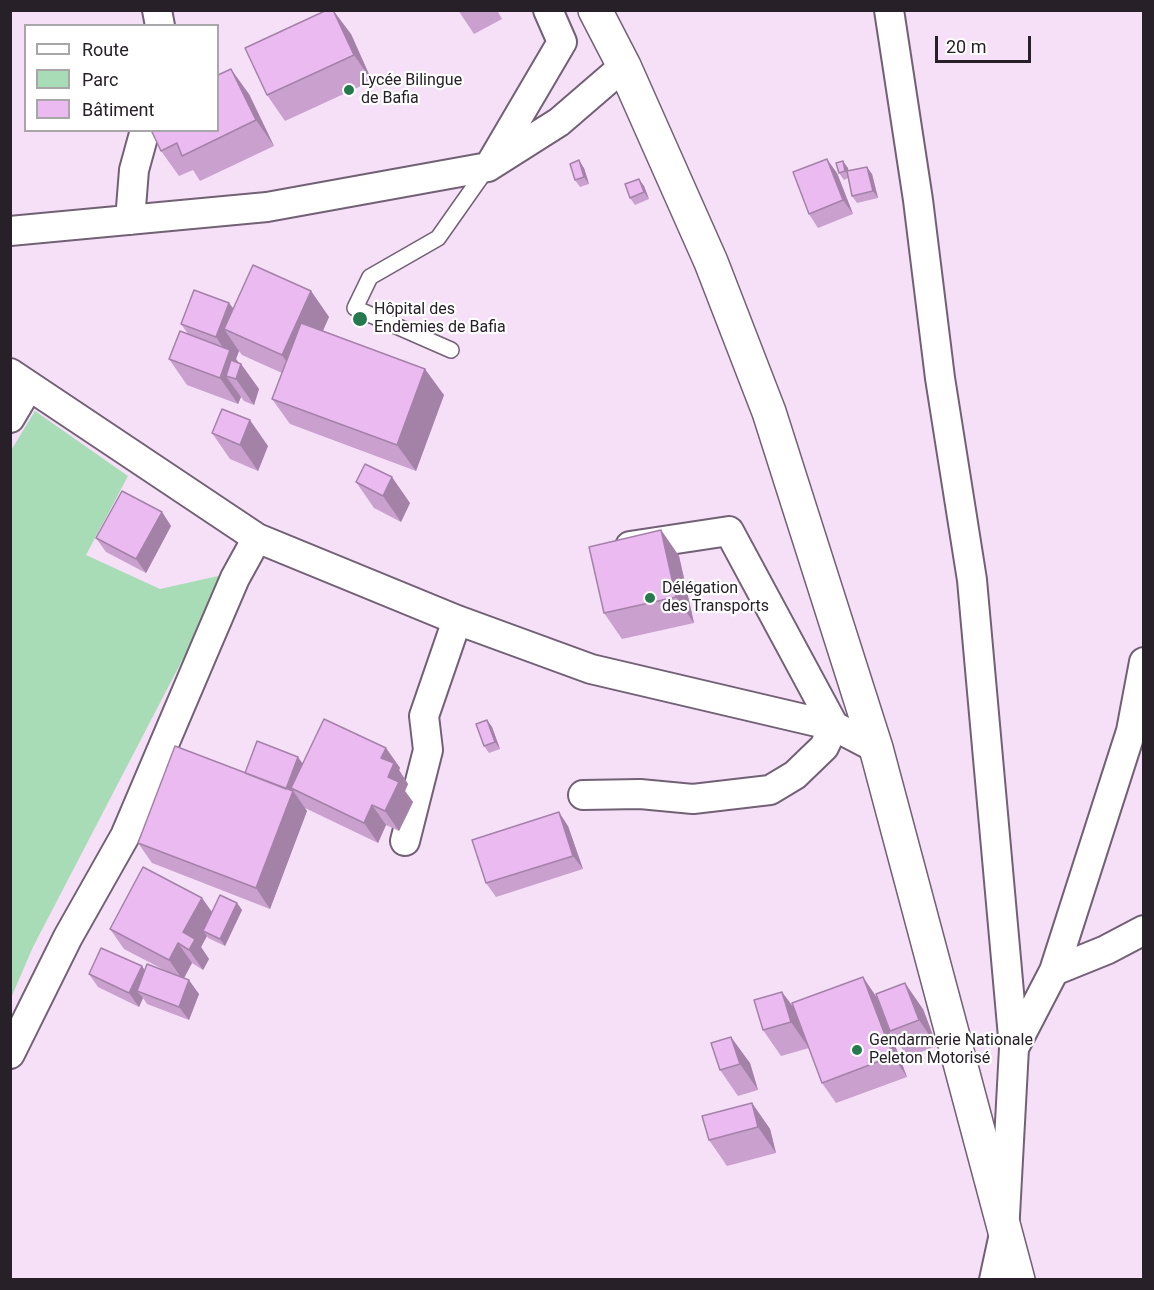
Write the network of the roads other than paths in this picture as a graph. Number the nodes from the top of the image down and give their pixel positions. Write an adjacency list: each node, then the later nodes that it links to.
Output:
1 (548, 10): 6 (street)
2 (595, 10): 4 (main road)
3 (889, 10): 22 (street)
4 (624, 66): 6 (street); 17 (main road)
5 (145, 132): 7 (street)
6 (488, 168): 7 (street); 9 (lane)
7 (130, 220): 8 (street)
8 (10, 231)
9 (451, 350)
10 (20, 379): 11 (street); 12 (street)
11 (10, 418)
12 (257, 538): 14 (street); 23 (street)
13 (625, 547): 16 (street)
14 (457, 620): 16 (street); 19 (street)
15 (1143, 662): 21 (street)
16 (834, 726): 17 (street); 18 (street)
17 (876, 748): 24 (main road)
18 (583, 795)
19 (405, 841)
20 (1143, 930): 21 (street)
21 (1054, 971): 22 (street)
22 (1014, 1048): 24 (street)
23 (10, 1054)
24 (1004, 1234): 25 (street); 26 (main road)
25 (994, 1280)
26 (1018, 1280)

